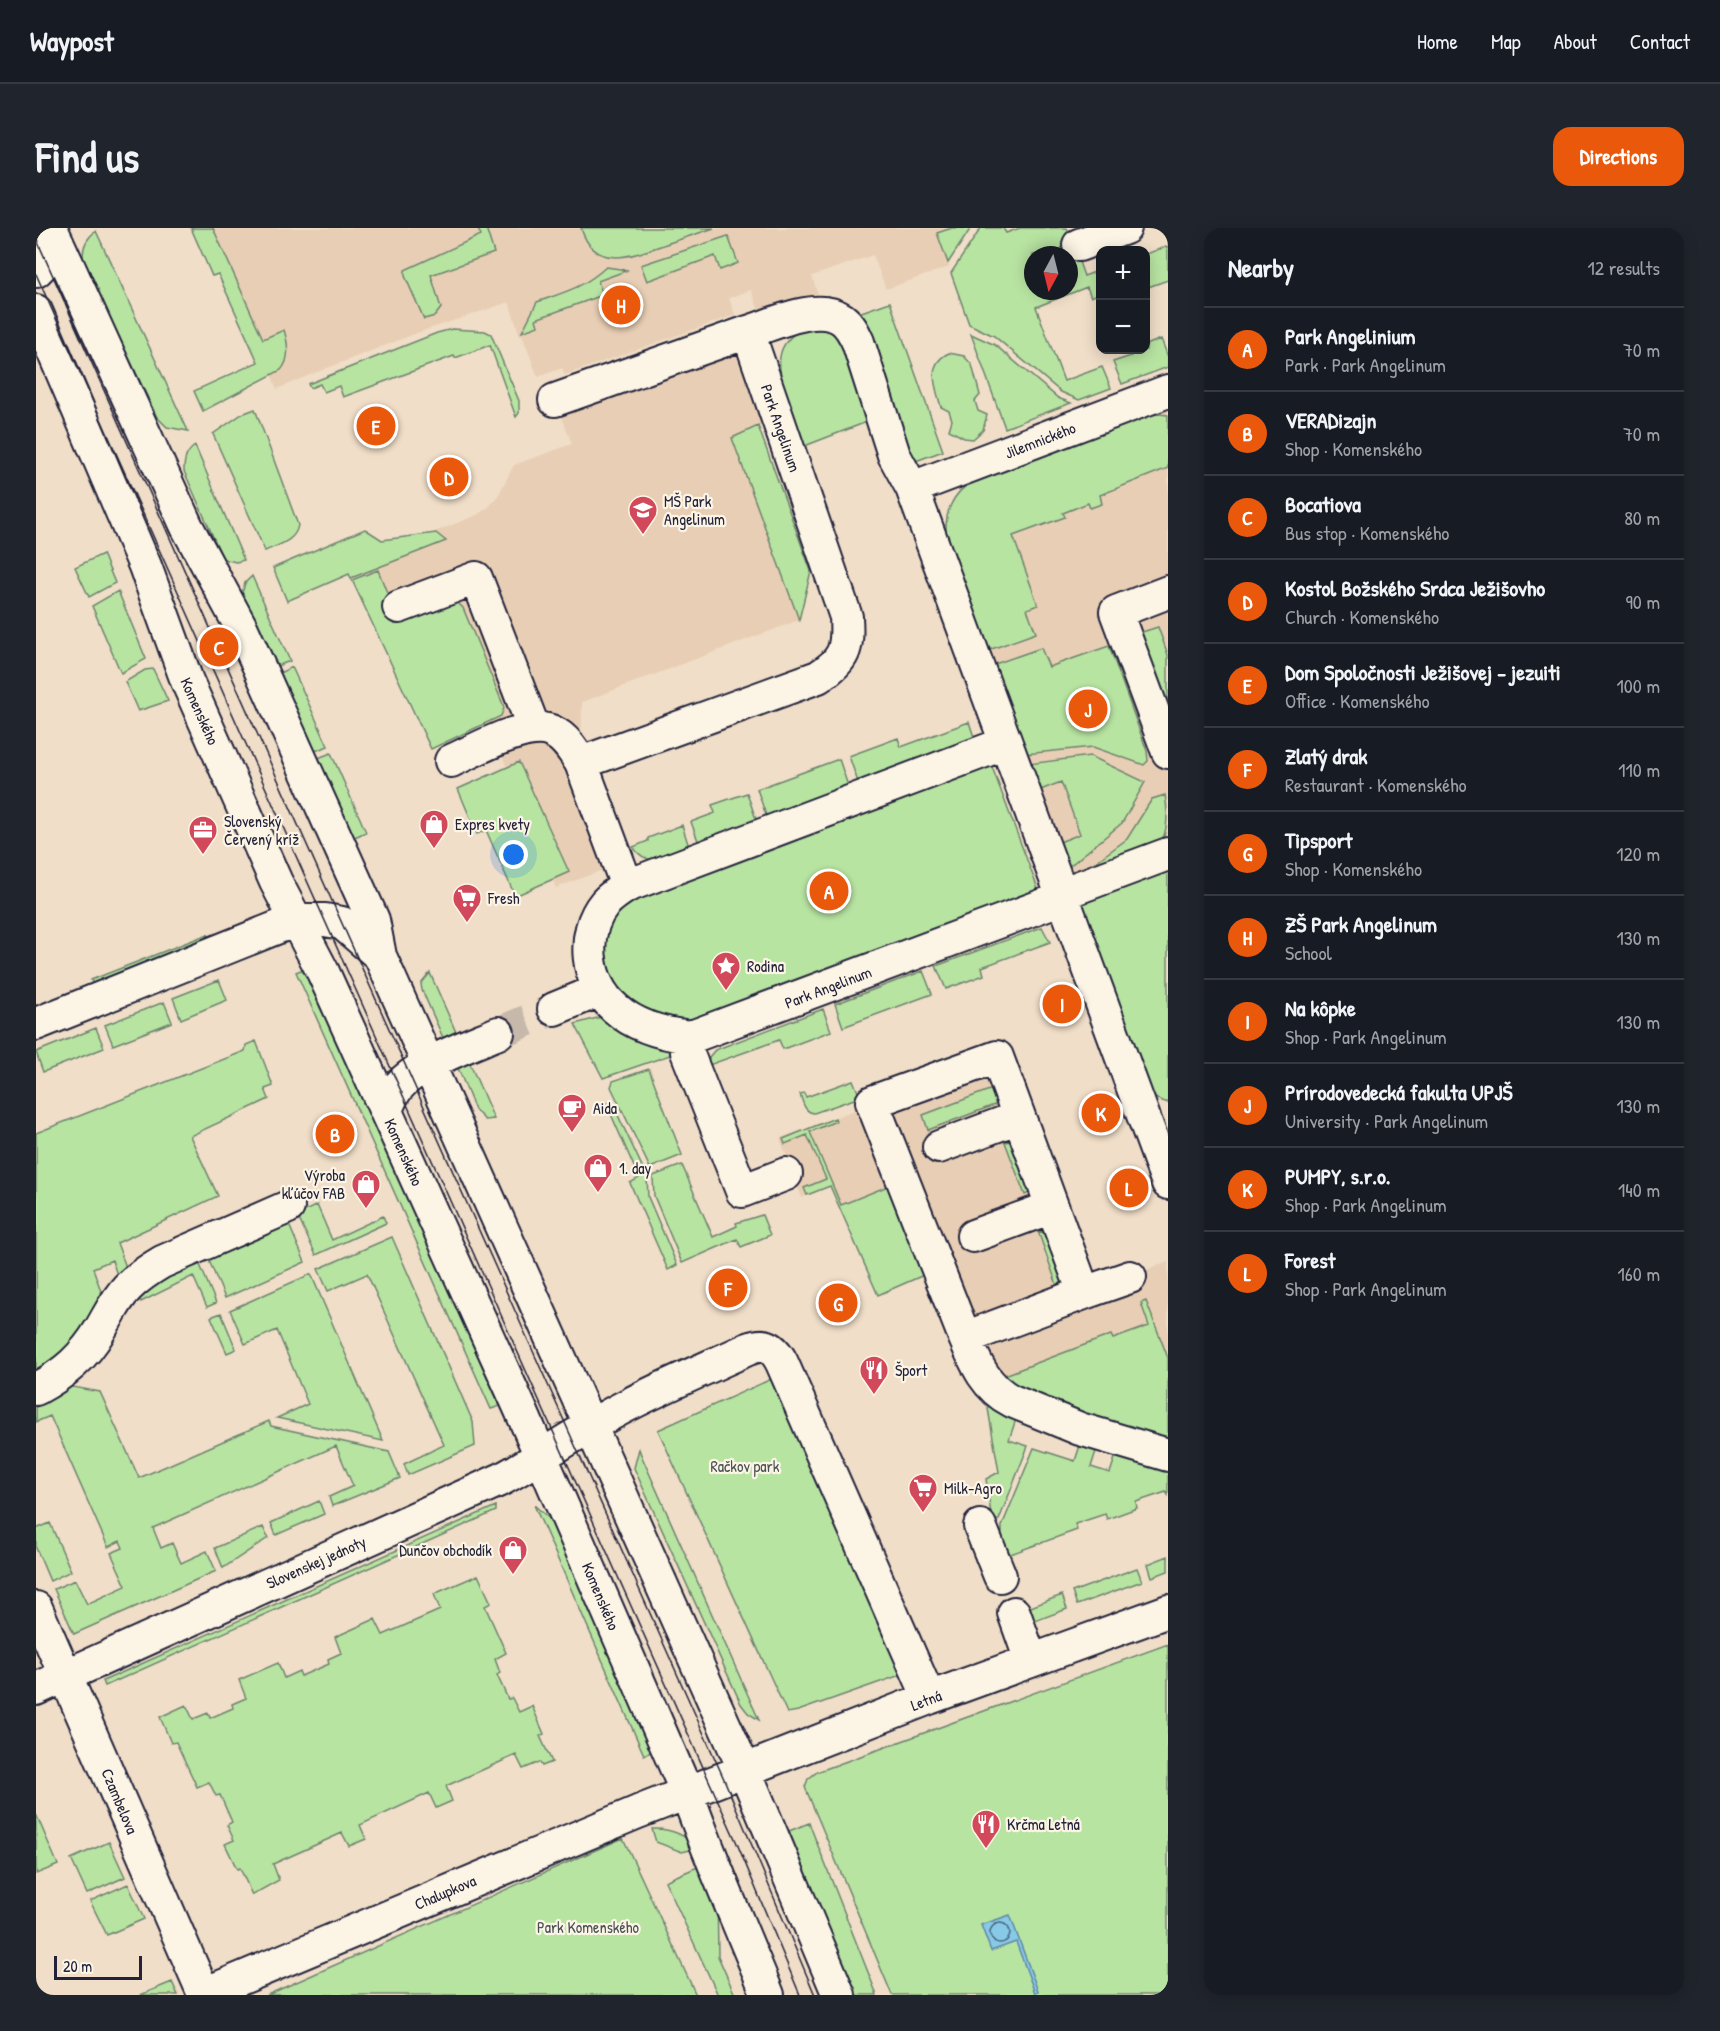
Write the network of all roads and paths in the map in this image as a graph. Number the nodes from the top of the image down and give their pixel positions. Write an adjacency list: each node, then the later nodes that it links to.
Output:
1 (1125, 228): 3 (street)
2 (54, 236): 4 (street); 21 (street)
3 (1079, 245)
4 (36, 271)
5 (36, 311): 20 (street, Komenského)
6 (748, 332): 8 (street); 9 (street); 16 (street, Park Angelinum)
7 (1168, 391): 9 (street, Jilemnického)
8 (555, 400)
9 (912, 488): 13 (street)
10 (1168, 592): 14 (street)
11 (399, 607): 12 (street)
12 (534, 729): 15 (street); 16 (street)
13 (1006, 743): 18 (street, Park Angelinum); 19 (street)
14 (1168, 752)
15 (452, 761)
16 (581, 763): 18 (street)
17 (1168, 854): 19 (street, Park Angelinum)
18 (627, 886): 22 (street, Park Angelinum)
19 (1063, 898): 26 (street, Park Angelinum); 32 (street)
20 (296, 920): 21 (street); 24 (street); 28 (street, Komenského)
21 (380, 956): 27 (street)
22 (600, 990): 23 (street); 26 (street, Park Angelinum)
23 (555, 1009)
24 (36, 1024)
25 (498, 1033): 27 (street)
26 (691, 1037): 31 (street)
27 (429, 1065): 28 (street); 40 (street)
28 (386, 1111): 42 (street, Komenského)
29 (1019, 1117): 30 (street); 34 (street); 38 (street)
30 (939, 1147)
31 (786, 1174)
32 (1168, 1183)
33 (288, 1207): 39 (street)
34 (1052, 1207): 35 (street); 37 (street)
35 (973, 1236)
36 (1130, 1276): 37 (street)
37 (1084, 1293): 38 (street)
38 (965, 1338): 41 (street)
39 (36, 1389)
40 (591, 1426): 42 (street, Slovenskej jednoty); 51 (street); 52 (street)
41 (1168, 1455)
42 (541, 1458): 49 (street, Slovenskej jednoty); 53 (street, Komenského)
43 (980, 1526): 44 (street)
44 (1000, 1576)
45 (36, 1608): 49 (street, Czambelova)
46 (1168, 1611): 48 (street, Letná)
47 (1014, 1613): 48 (street)
48 (1031, 1661): 51 (street, Letná)
49 (66, 1675): 50 (street, Slovenskej jednoty); 54 (street, Czambelova)
50 (36, 1689)
51 (929, 1698): 52 (street, Letná)
52 (745, 1771): 53 (street, Letná); 56 (street)
53 (687, 1793): 54 (street, Chalupkova); 55 (street, Komenského)
54 (204, 1994)
55 (768, 1995)
56 (839, 1995)

